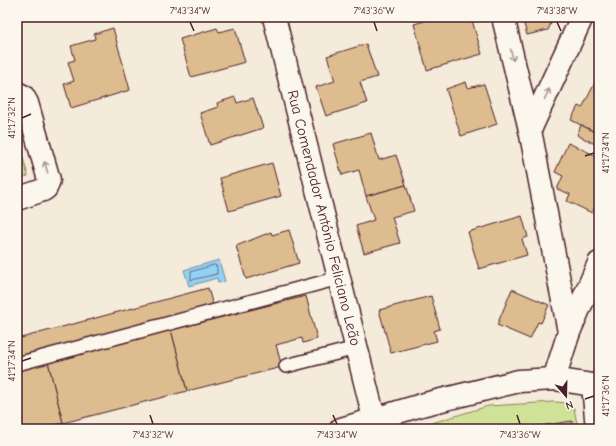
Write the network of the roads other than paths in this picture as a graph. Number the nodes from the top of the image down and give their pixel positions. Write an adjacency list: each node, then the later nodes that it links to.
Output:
1 (274, 17): 8 (street, Rua Comendador António Feliciano Leão)
2 (503, 17): 5 (street, one-way to 5)
3 (582, 17): 5 (street, one-way to 3)
4 (17, 93): 6 (street, one-way to 4)
5 (530, 130): 9 (street)
6 (17, 199)
7 (597, 270): 9 (street)
8 (339, 278): 10 (street, Rua Comendador António Feliciano Leão); 11 (lane)
9 (569, 332): 13 (street)
10 (356, 348): 12 (lane); 15 (street, Rua Comendador António Feliciano Leão)
11 (17, 364)
12 (286, 366)
13 (554, 379): 14 (street); 15 (street)
14 (596, 386): 17 (street)
15 (374, 418): 16 (street)
16 (340, 429)
17 (597, 429)

